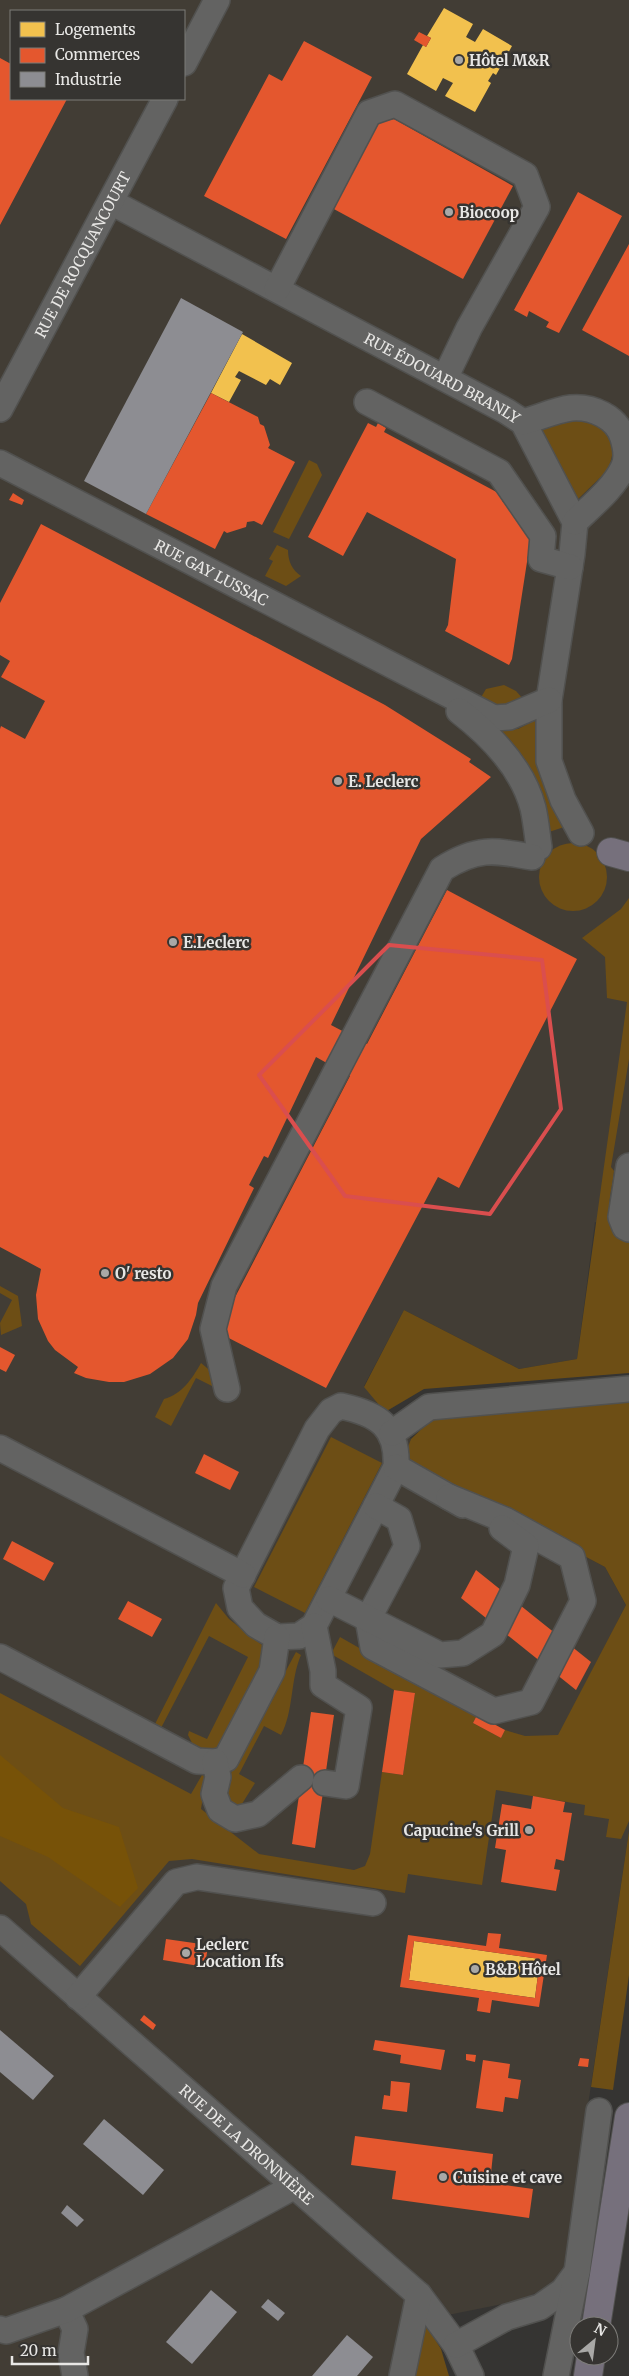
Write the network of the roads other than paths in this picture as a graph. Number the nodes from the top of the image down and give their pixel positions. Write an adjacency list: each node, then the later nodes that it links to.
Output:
1 (217, 0): 2 (street)
2 (185, 61)
3 (164, 100): 4 (street, RUE DE ROCQUANCOURT)
4 (111, 202): 5 (street, RUE ÉDOUARD BRANLY); 8 (street, RUE DE ROCQUANCOURT)
5 (277, 290): 6 (street, RUE ÉDOUARD BRANLY); 6 (street)
6 (445, 378): 9 (street, RUE ÉDOUARD BRANLY)
7 (367, 402): 12 (street)
8 (0, 409)
9 (523, 422): 11 (street, RUE ÉDOUARD BRANLY); 11 (street)
10 (0, 464): 13 (street, RUE GAY LUSSAC)
11 (575, 522): 12 (street)
12 (570, 567): 14 (street)
13 (421, 682): 14 (street, RUE GAY LUSSAC); 18 (street, RUE GAY LUSSAC)
14 (549, 700): 15 (street)
15 (581, 833)
16 (629, 1166): 17 (street)
17 (629, 1229)
18 (227, 1388)
19 (629, 1389): 20 (street)
20 (392, 1433): 22 (street); 25 (street)
21 (0, 1448): 25 (street)
22 (396, 1467): 23 (street); 24 (street)
23 (449, 1497): 27 (street); 27 (street)
24 (376, 1506): 26 (street); 27 (street)
25 (243, 1574): 29 (street)
26 (329, 1599): 27 (street); 28 (street)
27 (368, 1619)
28 (314, 1626): 29 (street); 31 (street)
29 (277, 1637): 31 (street)
30 (0, 1657): 31 (street)
31 (215, 1762)
32 (373, 1903): 34 (street)
33 (0, 1928): 34 (street, RUE DE LA DRONNIÈRE)
34 (78, 1997): 37 (street, RUE DE LA DRONNIÈRE)
35 (599, 2111): 38 (street)
36 (629, 2117): 41 (highway)
37 (295, 2186): 39 (street, RUE DE LA DRONNIÈRE); 40 (street)
38 (577, 2272): 43 (street); 47 (street)
39 (419, 2295): 43 (street, RUE DE LA DRONNIÈRE); 45 (street)
40 (66, 2310): 42 (street); 44 (street)
41 (598, 2316)
42 (0, 2329)
43 (456, 2345): 46 (street, RUE DE LA DRONNIÈRE)
44 (76, 2376)
45 (402, 2376)
46 (471, 2376)
47 (556, 2376)

